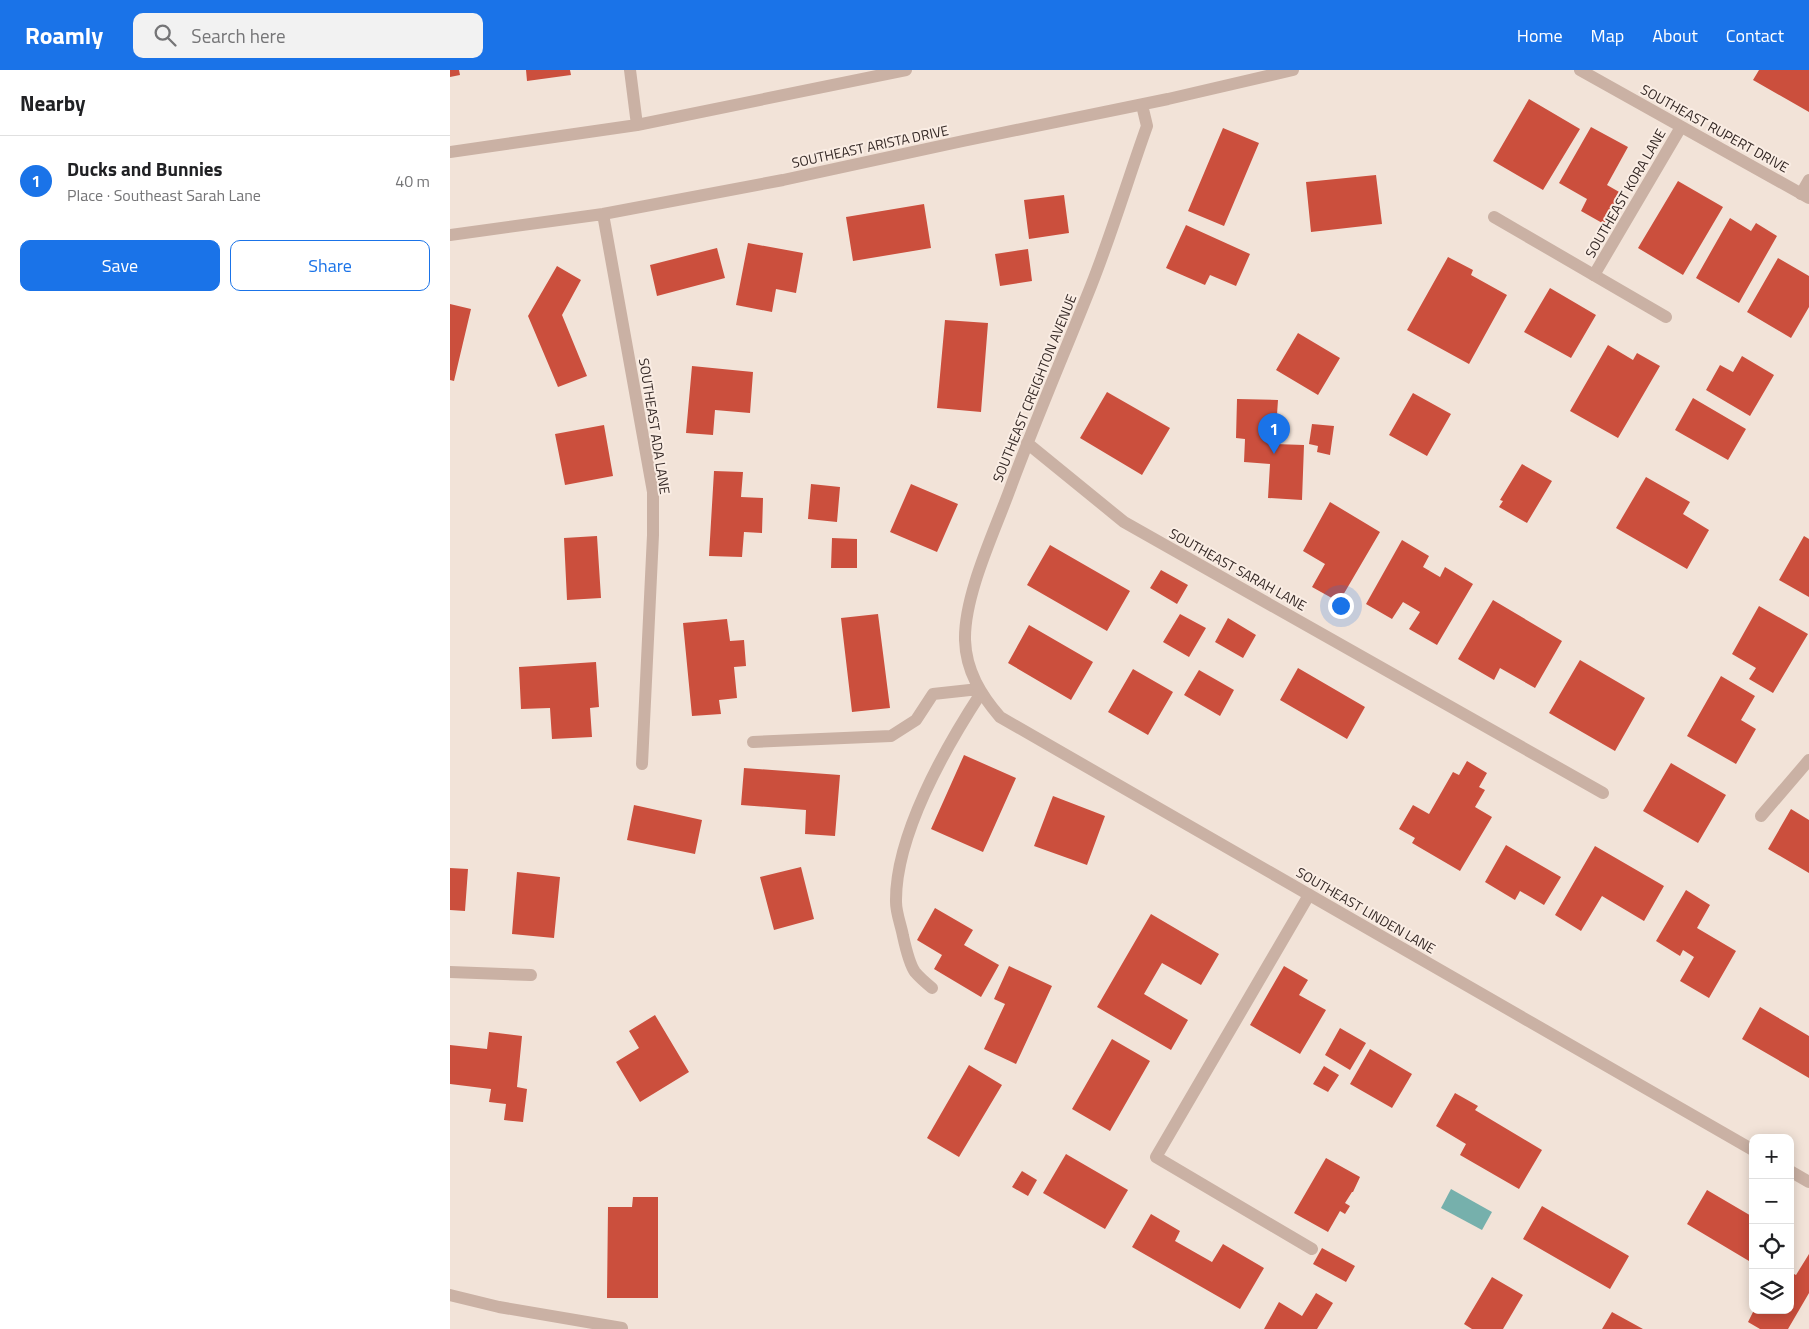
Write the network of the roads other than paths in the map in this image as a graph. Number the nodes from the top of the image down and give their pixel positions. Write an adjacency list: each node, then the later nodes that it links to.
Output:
1 (630, 70): 6 (street)
2 (906, 70): 6 (street)
3 (1294, 70): 5 (street, SOUTHEAST ARISTA DRIVE)
4 (1580, 70): 7 (street, SOUTHEAST RUPERT DRIVE)
5 (1142, 105): 11 (street, SOUTHEAST ARISTA DRIVE); 16 (street, SOUTHEAST CREIGHTON AVENUE)
6 (637, 125): 8 (street)
7 (1681, 127): 10 (street, SOUTHEAST RUPERT DRIVE); 14 (street, SOUTHEAST KORA LANE)
8 (450, 152)
9 (1809, 180): 10 (street)
10 (1805, 196)
11 (603, 214): 13 (street, SOUTHEAST ARISTA DRIVE); 20 (street, SOUTHEAST ADA LANE)
12 (1494, 217): 14 (street)
13 (450, 235)
14 (1594, 275): 15 (street)
15 (1666, 317)
16 (1027, 443): 17 (street, SOUTHEAST CREIGHTON AVENUE); 21 (street, SOUTHEAST SARAH LANE)
17 (978, 689): 18 (street); 23 (street, SOUTHEAST LINDEN LANE); 26 (street)
18 (753, 742)
19 (1809, 760): 22 (street)
20 (642, 764)
21 (1603, 793)
22 (1761, 816)
23 (1309, 895): 27 (street, SOUTHEAST LINDEN LANE); 30 (street)
24 (450, 972): 25 (street)
25 (531, 976)
26 (932, 988)
27 (1749, 1148)
28 (1794, 1173): 29 (street)
29 (1809, 1182)
30 (1312, 1249)
31 (450, 1295): 32 (street)
32 (622, 1328)

